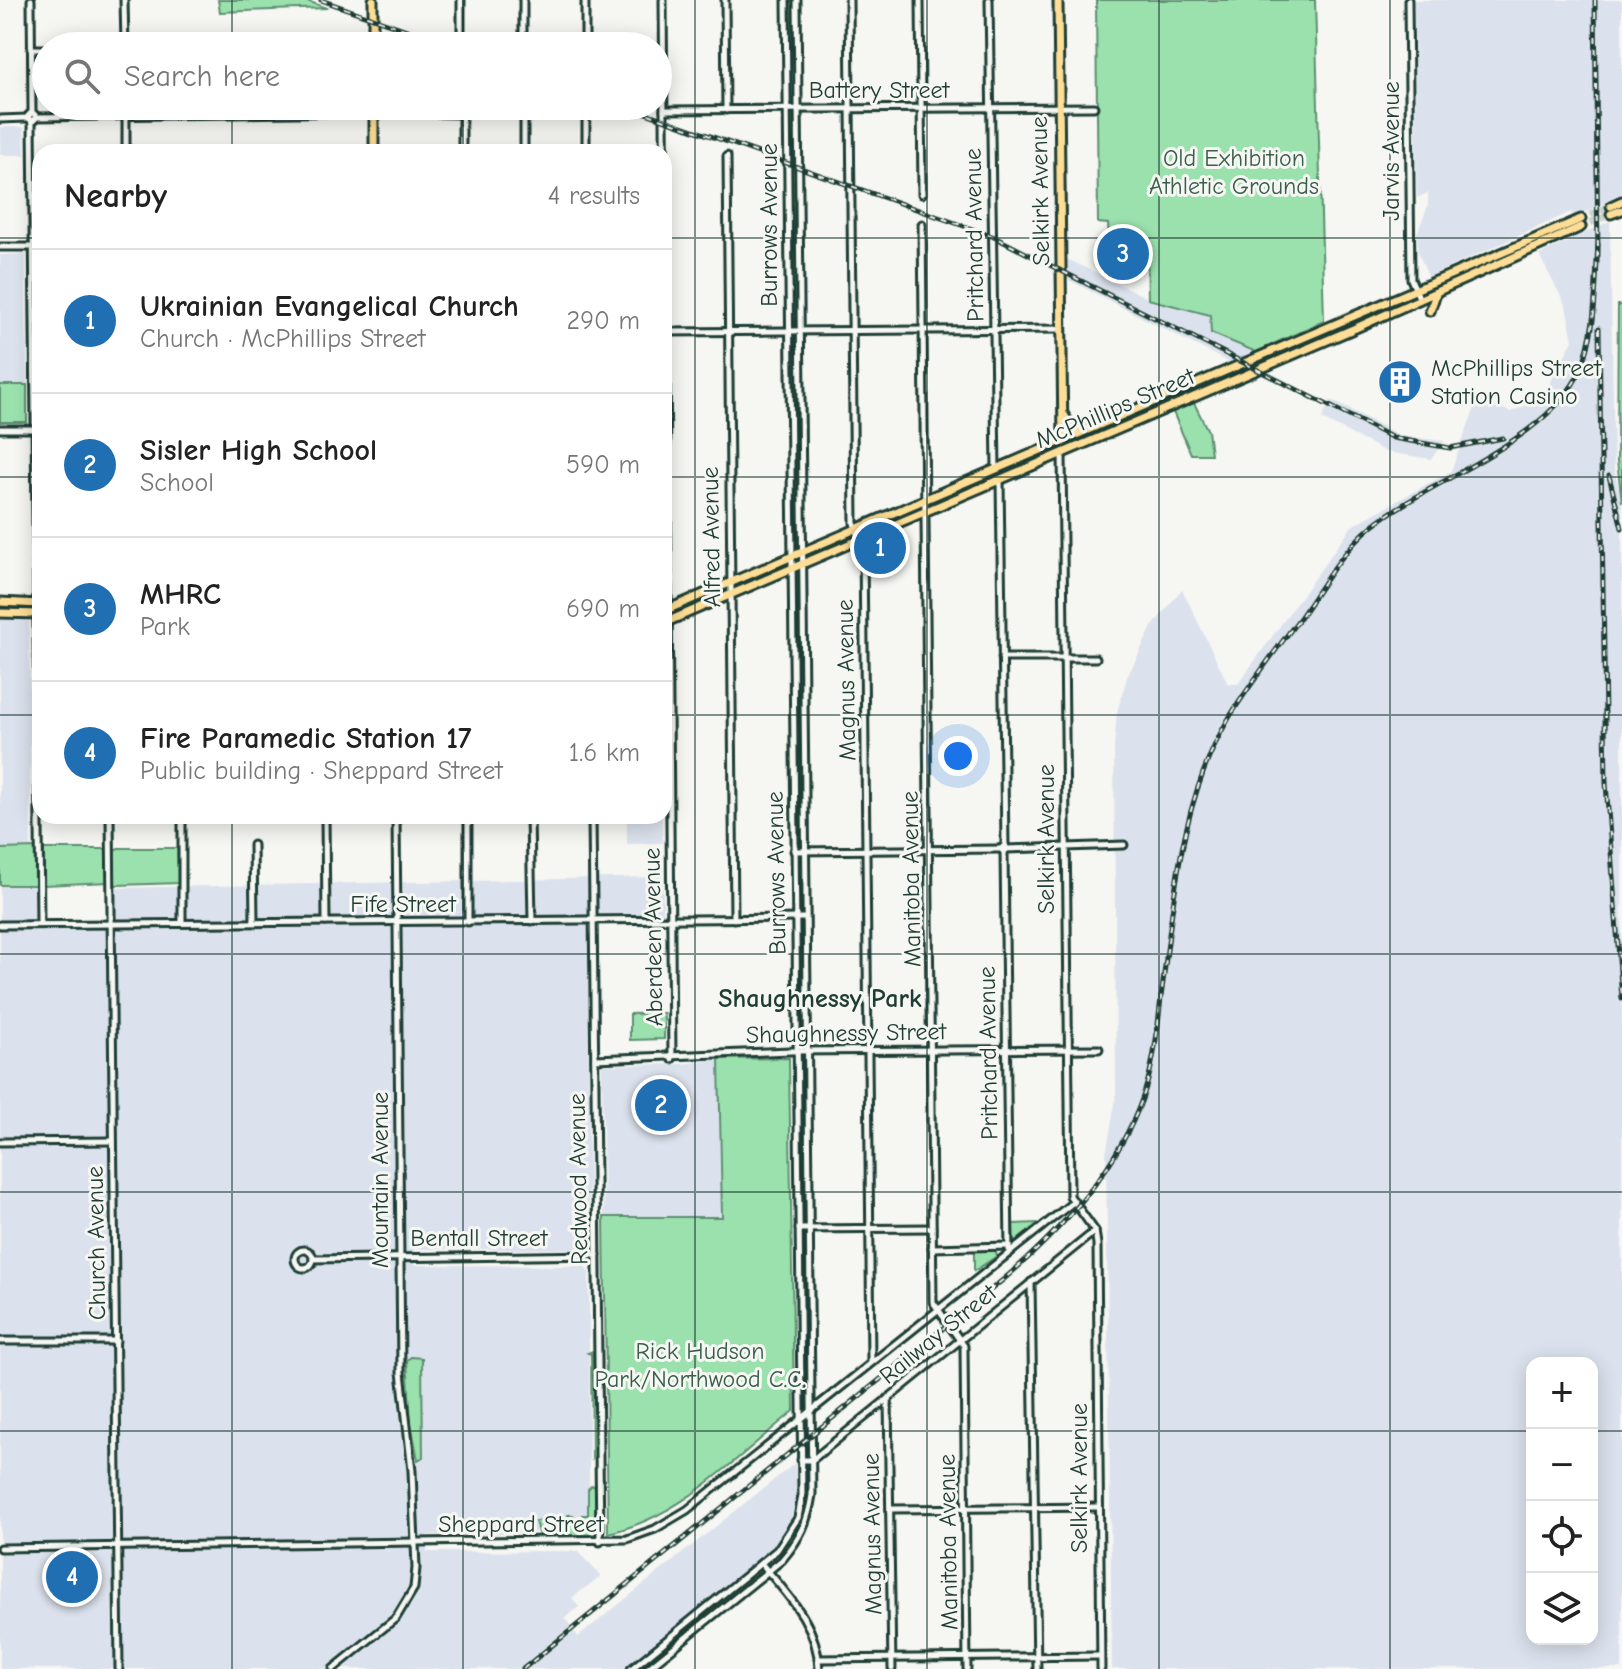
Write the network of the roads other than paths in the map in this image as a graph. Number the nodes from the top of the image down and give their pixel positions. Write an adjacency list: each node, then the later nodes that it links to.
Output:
1 (31, 0): 22 (street)
2 (124, 0): 16 (street)
3 (373, 0): 17 (main road)
4 (461, 0): 18 (street)
5 (523, 0): 19 (street)
6 (585, 0): 20 (street)
7 (663, 0): 21 (street, Aberdeen Avenue)
8 (725, 0): 31 (street)
9 (786, 0): 27 (street, Burrows Avenue)
10 (797, 0): 28 (street, Burrows Avenue)
11 (849, 0): 29 (street, Magnus Avenue)
12 (920, 0): 25 (street)
13 (989, 0): 26 (street, Pritchard Avenue)
14 (1058, 0): 23 (main road, Selkirk Avenue)
15 (1408, 0): 54 (street, Jarvis Avenue)
16 (125, 32)
17 (373, 32)
18 (461, 32)
19 (523, 32)
20 (585, 32)
21 (663, 32)
22 (31, 49): 32 (street)
23 (1059, 107): 24 (street, Battery Street); 26 (street, Battery Street); 60 (main road, Selkirk Avenue)
24 (1094, 107)
25 (921, 108): 26 (street, Battery Street); 29 (street, Battery Street); 48 (street)
26 (990, 108): 62 (street, Pritchard Avenue)
27 (786, 109): 28 (street, Battery Street); 31 (street, Battery Street); 63 (street, Burrows Avenue)
28 (797, 109): 29 (street, Battery Street); 64 (street, Burrows Avenue)
29 (850, 109): 65 (street, Magnus Avenue)
30 (672, 110): 31 (street, Battery Street)
31 (726, 110)
32 (32, 117): 33 (street); 47 (street)
33 (0, 119)
34 (126, 120): 40 (street)
35 (374, 120): 41 (main road)
36 (462, 120): 42 (street)
37 (524, 120): 43 (street)
38 (586, 120): 44 (street)
39 (664, 120): 45 (street, Aberdeen Avenue)
40 (126, 144)
41 (374, 144)
42 (462, 144)
43 (524, 144)
44 (586, 144)
45 (664, 144)
46 (727, 156): 67 (street, Alfred Avenue)
47 (32, 181)
48 (922, 194)
49 (1622, 201): 50 (main road)
50 (1622, 210)
51 (922, 224): 61 (street, Manitoba Avenue)
52 (0, 247): 53 (street)
53 (32, 247)
54 (1416, 291): 55 (main road, McPhillips Street); 56 (street, Jarvis Avenue); 58 (main road, McPhillips Street)
55 (1438, 291): 56 (main road, McPhillips Street); 57 (main road)
56 (1420, 300): 59 (main road, McPhillips Street)
57 (1430, 311)
58 (1354, 316): 59 (main road); 68 (main road, McPhillips Street)
59 (1358, 327): 69 (main road, McPhillips Street)
60 (1061, 329): 62 (street); 71 (main road, Selkirk Avenue)
61 (923, 330): 62 (street); 65 (street); 80 (street, Manitoba Avenue)
62 (992, 330): 78 (street, Pritchard Avenue)
63 (788, 331): 64 (street); 67 (street); 85 (street, Burrows Avenue)
64 (799, 331): 65 (street); 84 (street, Burrows Avenue)
65 (852, 331): 82 (street, Magnus Avenue)
66 (672, 332): 67 (street)
67 (728, 332): 88 (street, Alfred Avenue)
68 (1288, 344): 69 (main road); 70 (main road, McPhillips Street)
69 (1289, 355): 72 (main road, McPhillips Street)
70 (1128, 412): 72 (main road); 75 (main road, McPhillips Street)
71 (1063, 413): 75 (main road); 76 (main road, Selkirk Avenue)
72 (1133, 423): 77 (main road, McPhillips Street)
73 (0, 429): 74 (street)
74 (32, 429)
75 (1091, 429): 76 (main road, McPhillips Street)
76 (1063, 440): 77 (main road, Selkirk Avenue); 78 (main road, McPhillips Street)
77 (1062, 453): 79 (main road, McPhillips Street); 97 (street, Selkirk Avenue)
78 (996, 469): 80 (main road, McPhillips Street)
79 (1000, 480): 81 (main road, McPhillips Street); 96 (street, Pritchard Avenue)
80 (924, 500): 81 (street, Manitoba Avenue); 82 (main road, McPhillips Street)
81 (924, 511): 83 (main road, McPhillips Street); 112 (street, Manitoba Avenue)
82 (856, 529): 83 (street, Magnus Avenue); 84 (main road, McPhillips Street)
83 (860, 538): 86 (main road, McPhillips Street); 113 (street, Magnus Avenue)
84 (802, 551): 85 (main road, McPhillips Street); 86 (street, Burrows Avenue)
85 (790, 557): 87 (street, Burrows Avenue); 88 (main road, McPhillips Street)
86 (802, 563): 87 (main road, McPhillips Street); 115 (street, Burrows Avenue)
87 (791, 569): 89 (main road, McPhillips Street); 114 (street, Burrows Avenue)
88 (729, 583): 89 (street, Alfred Avenue); 92 (main road, McPhillips Street)
89 (730, 595): 95 (main road, McPhillips Street); 118 (street, Alfred Avenue)
90 (0, 602): 91 (main road)
91 (32, 604)
92 (672, 607)
93 (0, 613): 94 (main road)
94 (32, 614)
95 (672, 619)
96 (1002, 658): 97 (street); 111 (street, Pritchard Avenue)
97 (1065, 658): 98 (street); 109 (street, Selkirk Avenue)
98 (1096, 658)
99 (39, 824): 127 (street)
100 (110, 824): 128 (street, Church Avenue)
101 (182, 824): 126 (street)
102 (325, 824): 123 (street)
103 (396, 824): 124 (street, Mountain Avenue)
104 (468, 824): 125 (street)
105 (530, 824): 121 (street)
106 (592, 824): 119 (street, Redwood Avenue)
107 (669, 824): 120 (street, Aberdeen Avenue)
108 (253, 845): 122 (street)
109 (1067, 845): 110 (street); 111 (street); 130 (street, Selkirk Avenue)
110 (1124, 845)
111 (1004, 848): 112 (street); 133 (street, Pritchard Avenue)
112 (929, 849): 113 (street); 132 (street, Manitoba Avenue)
113 (866, 850): 115 (street); 134 (street, Magnus Avenue)
114 (794, 851): 115 (street); 116 (street, Burrows Avenue)
115 (805, 851): 117 (street, Burrows Avenue)
116 (795, 918): 117 (street, Fife Street); 118 (street, Fife Street); 135 (street, Burrows Avenue)
117 (805, 918): 136 (street, Burrows Avenue)
118 (734, 919): 120 (street, Fife Street)
119 (593, 920): 120 (street, Fife Street); 121 (street, Fife Street); 137 (street, Redwood Avenue)
120 (671, 920): 138 (street, Aberdeen Avenue)
121 (532, 921): 125 (street, Fife Street)
122 (254, 922): 123 (street, Fife Street); 126 (street, Fife Street)
123 (326, 922): 124 (street, Fife Street)
124 (398, 922): 125 (street, Fife Street); 150 (street, Mountain Avenue)
125 (468, 922)
126 (182, 923): 128 (street, Fife Street)
127 (40, 924): 128 (street, Fife Street); 129 (street, Fife Street)
128 (111, 924): 139 (street, Church Avenue)
129 (0, 925)
130 (1068, 1049): 131 (street, Shaughnessy Street); 133 (street, Shaughnessy Street); 141 (street, Selkirk Avenue)
131 (1099, 1049)
132 (931, 1050): 133 (street, Shaughnessy Street); 134 (street, Shaughnessy Street); 142 (street, Manitoba Avenue)
133 (1006, 1050): 148 (street, Pritchard Avenue)
134 (868, 1051): 136 (street, Shaughnessy Street); 145 (street, Magnus Avenue)
135 (796, 1052): 136 (street, Shaughnessy Street); 138 (street, Shaughnessy Street); 143 (street, Burrows Avenue)
136 (807, 1052): 144 (street, Burrows Avenue)
137 (595, 1059): 138 (street, Shaughnessy Street); 149 (street, Redwood Avenue)
138 (672, 1059)
139 (113, 1141): 140 (street); 156 (street, Church Avenue)
140 (0, 1142)
141 (1072, 1203): 146 (street); 148 (street, Sheppard Street)
142 (932, 1228): 145 (street); 147 (street, Manitoba Avenue)
143 (799, 1229): 144 (street); 160 (street, Burrows Avenue)
144 (809, 1229): 145 (street); 159 (street, Burrows Avenue)
145 (870, 1229): 157 (street, Magnus Avenue)
146 (1095, 1231): 152 (street, Railway Street); 163 (street, Selkirk Avenue)
147 (932, 1248): 148 (street); 153 (street, Manitoba Avenue)
148 (1009, 1250): 153 (street, Sheppard Street)
149 (597, 1255): 150 (street, Bentall Street); 167 (street, Redwood Avenue)
150 (401, 1256): 151 (street, Bentall Street); 168 (street, Mountain Avenue)
151 (313, 1259)
152 (1031, 1282): 154 (street, Railway Street); 164 (street)
153 (937, 1308): 154 (street, Manitoba Avenue); 157 (street, Sheppard Street)
154 (959, 1340): 158 (street, Railway Street); 166 (street, Manitoba Avenue)
155 (0, 1341): 156 (street)
156 (116, 1341): 169 (street, Church Avenue)
157 (871, 1362): 159 (street, Sheppard Street)
158 (888, 1398): 162 (street, Railway Street); 165 (street, Magnus Avenue)
159 (810, 1410): 160 (street, Sheppard Street); 162 (street, Burrows Avenue)
160 (801, 1417): 161 (street, Burrows Avenue); 167 (street, Sheppard Street)
161 (801, 1460): 162 (street); 171 (street, Burrows Avenue)
162 (812, 1460): 172 (street, Burrows Avenue)
163 (1099, 1507): 164 (street); 174 (street, Selkirk Avenue)
164 (1035, 1508): 166 (street); 173 (street)
165 (891, 1509): 166 (street); 176 (street, Magnus Avenue)
166 (965, 1509): 175 (street, Manitoba Avenue)
167 (600, 1542): 168 (street, Sheppard Street)
168 (415, 1543): 169 (street, Sheppard Street); 179 (street, Mountain Avenue)
169 (118, 1547): 170 (street, Sheppard Street); 178 (street, Church Avenue)
170 (0, 1548)
171 (761, 1563): 172 (street); 180 (street, Burrows Avenue)
172 (768, 1572): 177 (street); 181 (street, Burrows Avenue)
173 (1037, 1656): 174 (street); 175 (street); 185 (street)
174 (1100, 1656): 186 (street, Selkirk Avenue)
175 (967, 1657): 176 (street); 184 (street, Manitoba Avenue)
176 (892, 1658): 177 (street); 183 (street, Magnus Avenue)
177 (818, 1659): 182 (street)
178 (119, 1669)
179 (333, 1669)
180 (631, 1669)
181 (647, 1669)
182 (819, 1669)
183 (892, 1669)
184 (967, 1669)
185 (1037, 1669)
186 (1101, 1669)

